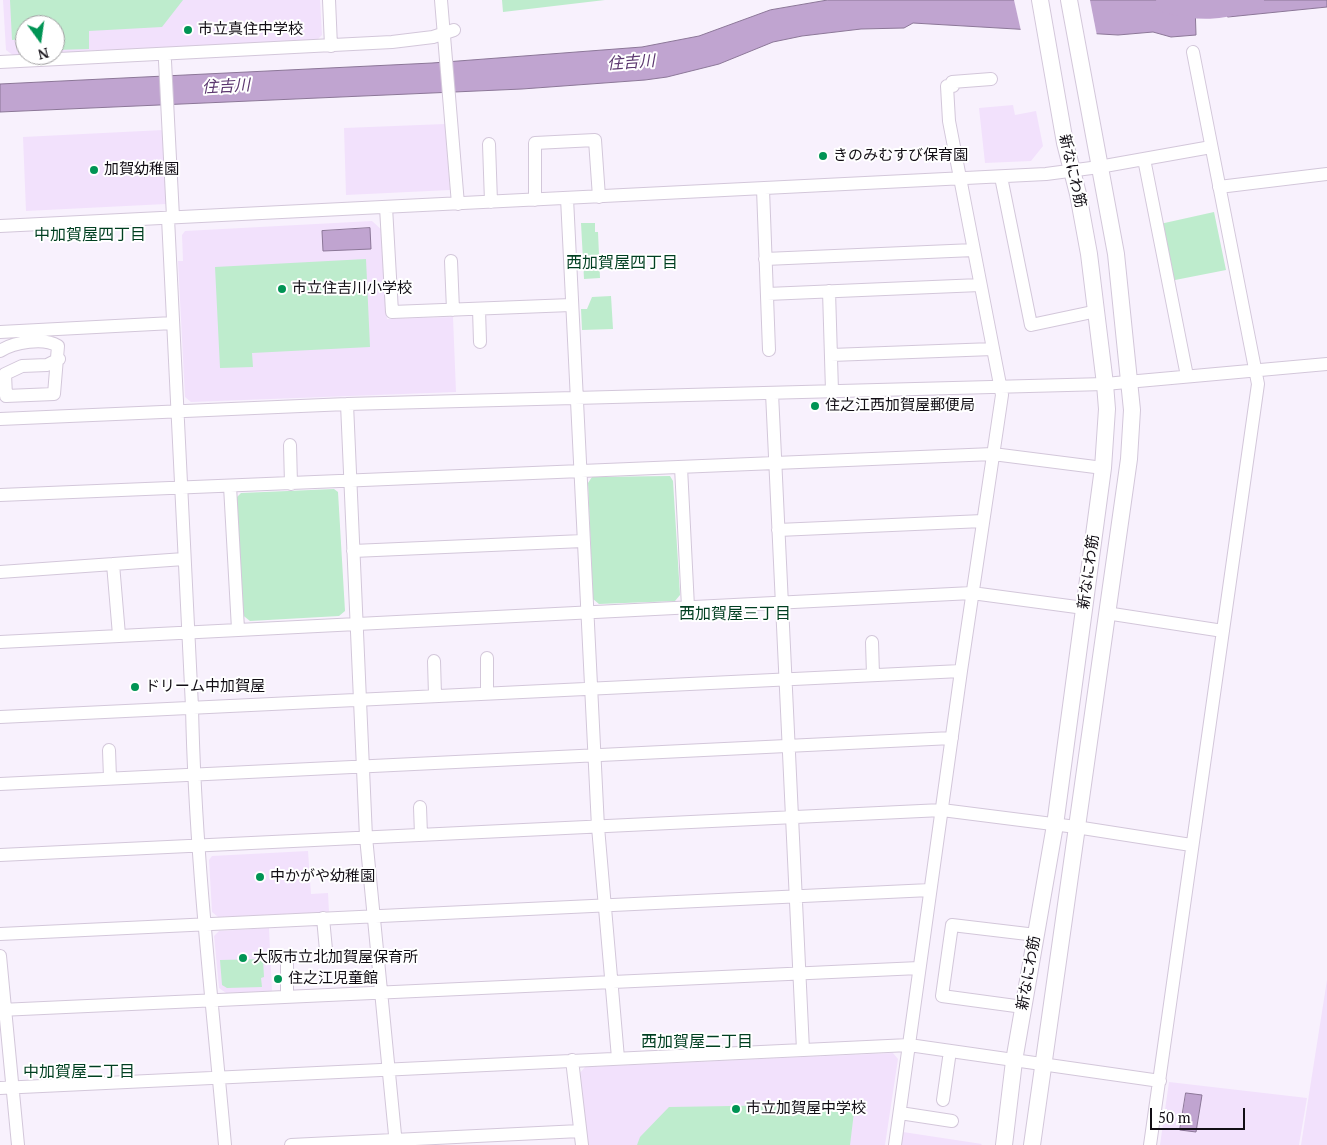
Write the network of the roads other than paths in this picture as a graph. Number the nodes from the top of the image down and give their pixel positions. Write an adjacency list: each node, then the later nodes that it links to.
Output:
1 (329, 0): 6 (street)
2 (441, 0): 5 (street)
3 (1040, 0): 15 (main road, 新なにわ筋)
4 (1069, 0): 14 (main road, 新なにわ筋)
5 (447, 34): 6 (street); 25 (street)
6 (331, 46): 8 (street)
7 (1193, 52): 12 (street)
8 (0, 62)
9 (165, 65): 27 (street)
10 (991, 79): 18 (street)
11 (488, 144): 24 (street)
12 (1211, 147): 13 (street); 19 (street)
13 (1144, 159): 14 (street); 49 (street)
14 (1099, 167): 15 (street); 50 (main road, 新なにわ筋)
15 (1073, 171): 17 (street); 38 (main road, 新なにわ筋)
16 (1327, 174): 19 (street)
17 (1001, 177): 18 (street); 38 (street)
18 (960, 180): 20 (street); 29 (street)
19 (1219, 187): 48 (street)
20 (763, 189): 21 (street); 30 (street)
21 (599, 197): 22 (street); 23 (street)
22 (567, 198): 23 (street); 35 (street)
23 (535, 200): 24 (street)
24 (491, 202): 25 (street)
25 (458, 204): 26 (street)
26 (386, 207): 27 (street); 37 (street)
27 (170, 218): 28 (street); 39 (street)
28 (0, 226)
29 (974, 250): 30 (street); 32 (street)
30 (765, 259): 34 (street)
31 (451, 261): 37 (street)
32 (980, 285): 33 (street); 42 (street)
33 (829, 291): 34 (street); 45 (street)
34 (767, 294): 43 (street)
35 (571, 305): 36 (street); 55 (street)
36 (479, 309): 37 (street); 41 (street)
37 (452, 310)
38 (1097, 312): 51 (main road, 新なにわ筋)
39 (173, 324): 40 (street); 57 (street)
40 (0, 332)
41 (480, 342)
42 (993, 349): 45 (street); 52 (street)
43 (768, 350)
44 (0, 351): 46 (street)
45 (831, 354): 53 (street)
46 (59, 359): 46 (street)
47 (1327, 364): 48 (street)
48 (1255, 370): 49 (street); 85 (street)
49 (1187, 376): 50 (street)
50 (1130, 383): 51 (street); 82 (main road, 新なにわ筋)
51 (1105, 384): 52 (street); 63 (main road, 新なにわ筋)
52 (1000, 386): 53 (street); 60 (street)
53 (832, 391): 54 (street)
54 (772, 393): 55 (street); 61 (street)
55 (576, 399): 56 (street); 64 (street)
56 (346, 404): 57 (street); 65 (street)
57 (176, 411): 58 (street); 68 (street)
58 (0, 419)
59 (290, 445): 66 (street)
60 (993, 454): 61 (street); 63 (street); 70 (street)
61 (775, 464): 62 (street); 71 (street)
62 (681, 467): 64 (street); 79 (street)
63 (1103, 468): 80 (main road, 新なにわ筋)
64 (580, 472): 65 (street); 72 (street)
65 (350, 482): 66 (street); 73 (street)
66 (291, 484): 67 (street)
67 (230, 486): 68 (street); 84 (street)
68 (180, 487): 69 (street); 74 (street)
69 (0, 495)
70 (983, 521): 71 (street); 77 (street)
71 (778, 530): 78 (street)
72 (583, 540): 73 (street); 81 (street)
73 (353, 551): 83 (street)
74 (184, 559): 75 (street); 86 (street)
75 (113, 564): 76 (street); 87 (street)
76 (0, 572)
77 (972, 593): 78 (street); 80 (street); 92 (street)
78 (782, 603): 79 (street); 94 (street)
79 (688, 607): 81 (street)
80 (1084, 608): 112 (main road, 新なにわ筋)
81 (587, 612): 83 (street); 95 (street)
82 (1106, 613): 85 (street); 114 (main road, 新なにわ筋)
83 (356, 623): 84 (street); 98 (street)
84 (238, 630): 86 (street)
85 (1223, 631): 117 (street)
86 (187, 632): 87 (street); 99 (street)
87 (119, 635): 88 (street)
88 (0, 642)
89 (872, 642): 93 (street)
90 (486, 658): 96 (street)
91 (434, 661): 97 (street)
92 (960, 670): 93 (street); 101 (street)
93 (873, 675): 94 (street)
94 (785, 680): 95 (street); 102 (street)
95 (590, 688): 96 (street); 104 (street)
96 (487, 694): 97 (street)
97 (435, 696): 98 (street)
98 (360, 699): 99 (street); 105 (street)
99 (192, 707): 100 (street); 106 (street)
100 (0, 717)
101 (952, 738): 102 (street); 110 (street)
102 (789, 746): 104 (street); 111 (street)
103 (109, 750): 107 (street)
104 (595, 755): 105 (street); 113 (street)
105 (363, 766): 106 (street); 116 (street)
106 (193, 774): 107 (street); 118 (street)
107 (110, 778): 108 (street)
108 (0, 784)
109 (420, 808): 115 (street)
110 (942, 810): 111 (street); 112 (street); 120 (street)
111 (792, 816): 113 (street); 121 (street)
112 (1055, 825): 114 (street); 127 (main road, 新なにわ筋)
113 (598, 827): 115 (street); 122 (street)
114 (1076, 827): 117 (street); 145 (main road, 新なにわ筋)
115 (421, 836): 116 (street)
116 (366, 837): 118 (street); 123 (street)
117 (1191, 845): 148 (street)
118 (199, 847): 119 (street); 125 (street)
119 (0, 855)
120 (930, 890): 121 (street); 131 (street)
121 (797, 896): 122 (street); 132 (street)
122 (604, 905): 123 (street); 133 (street)
123 (374, 916): 124 (street); 134 (street)
124 (323, 918): 125 (street); 128 (street)
125 (204, 924): 126 (street); 136 (street)
126 (0, 934)
127 (1036, 935): 137 (main road, 新なにわ筋); 137 (street)
128 (326, 950)
129 (0, 956): 138 (street)
130 (286, 963): 135 (street)
131 (920, 968): 132 (street); 139 (street)
132 (800, 974): 133 (street); 140 (street)
133 (611, 982): 134 (street); 142 (street)
134 (382, 992): 135 (street); 146 (street)
135 (287, 996): 136 (street)
136 (212, 1000): 138 (street); 147 (street)
137 (1023, 1008): 144 (main road, 新なにわ筋)
138 (3, 1010): 149 (street)
139 (909, 1046): 140 (street); 141 (street); 151 (street)
140 (803, 1050): 142 (street)
141 (950, 1051): 144 (street); 150 (street)
142 (618, 1058): 143 (street)
143 (572, 1060): 146 (street); 153 (street)
144 (1014, 1061): 145 (street); 160 (main road, 新なにわ筋)
145 (1044, 1065): 148 (street); 161 (main road, 新なにわ筋)
146 (389, 1071): 147 (street); 154 (street)
147 (219, 1077): 149 (street); 156 (street)
148 (1160, 1081): 162 (street)
149 (6, 1088): 155 (street)
150 (943, 1100)
151 (900, 1113): 152 (street); 159 (street)
152 (952, 1121)
153 (580, 1131): 154 (street); 158 (street)
154 (396, 1142): 157 (street)
155 (18, 1145)
156 (225, 1145)
157 (291, 1145)
158 (582, 1145)
159 (895, 1145)
160 (1004, 1145)
161 (1032, 1145)
162 (1150, 1145)

